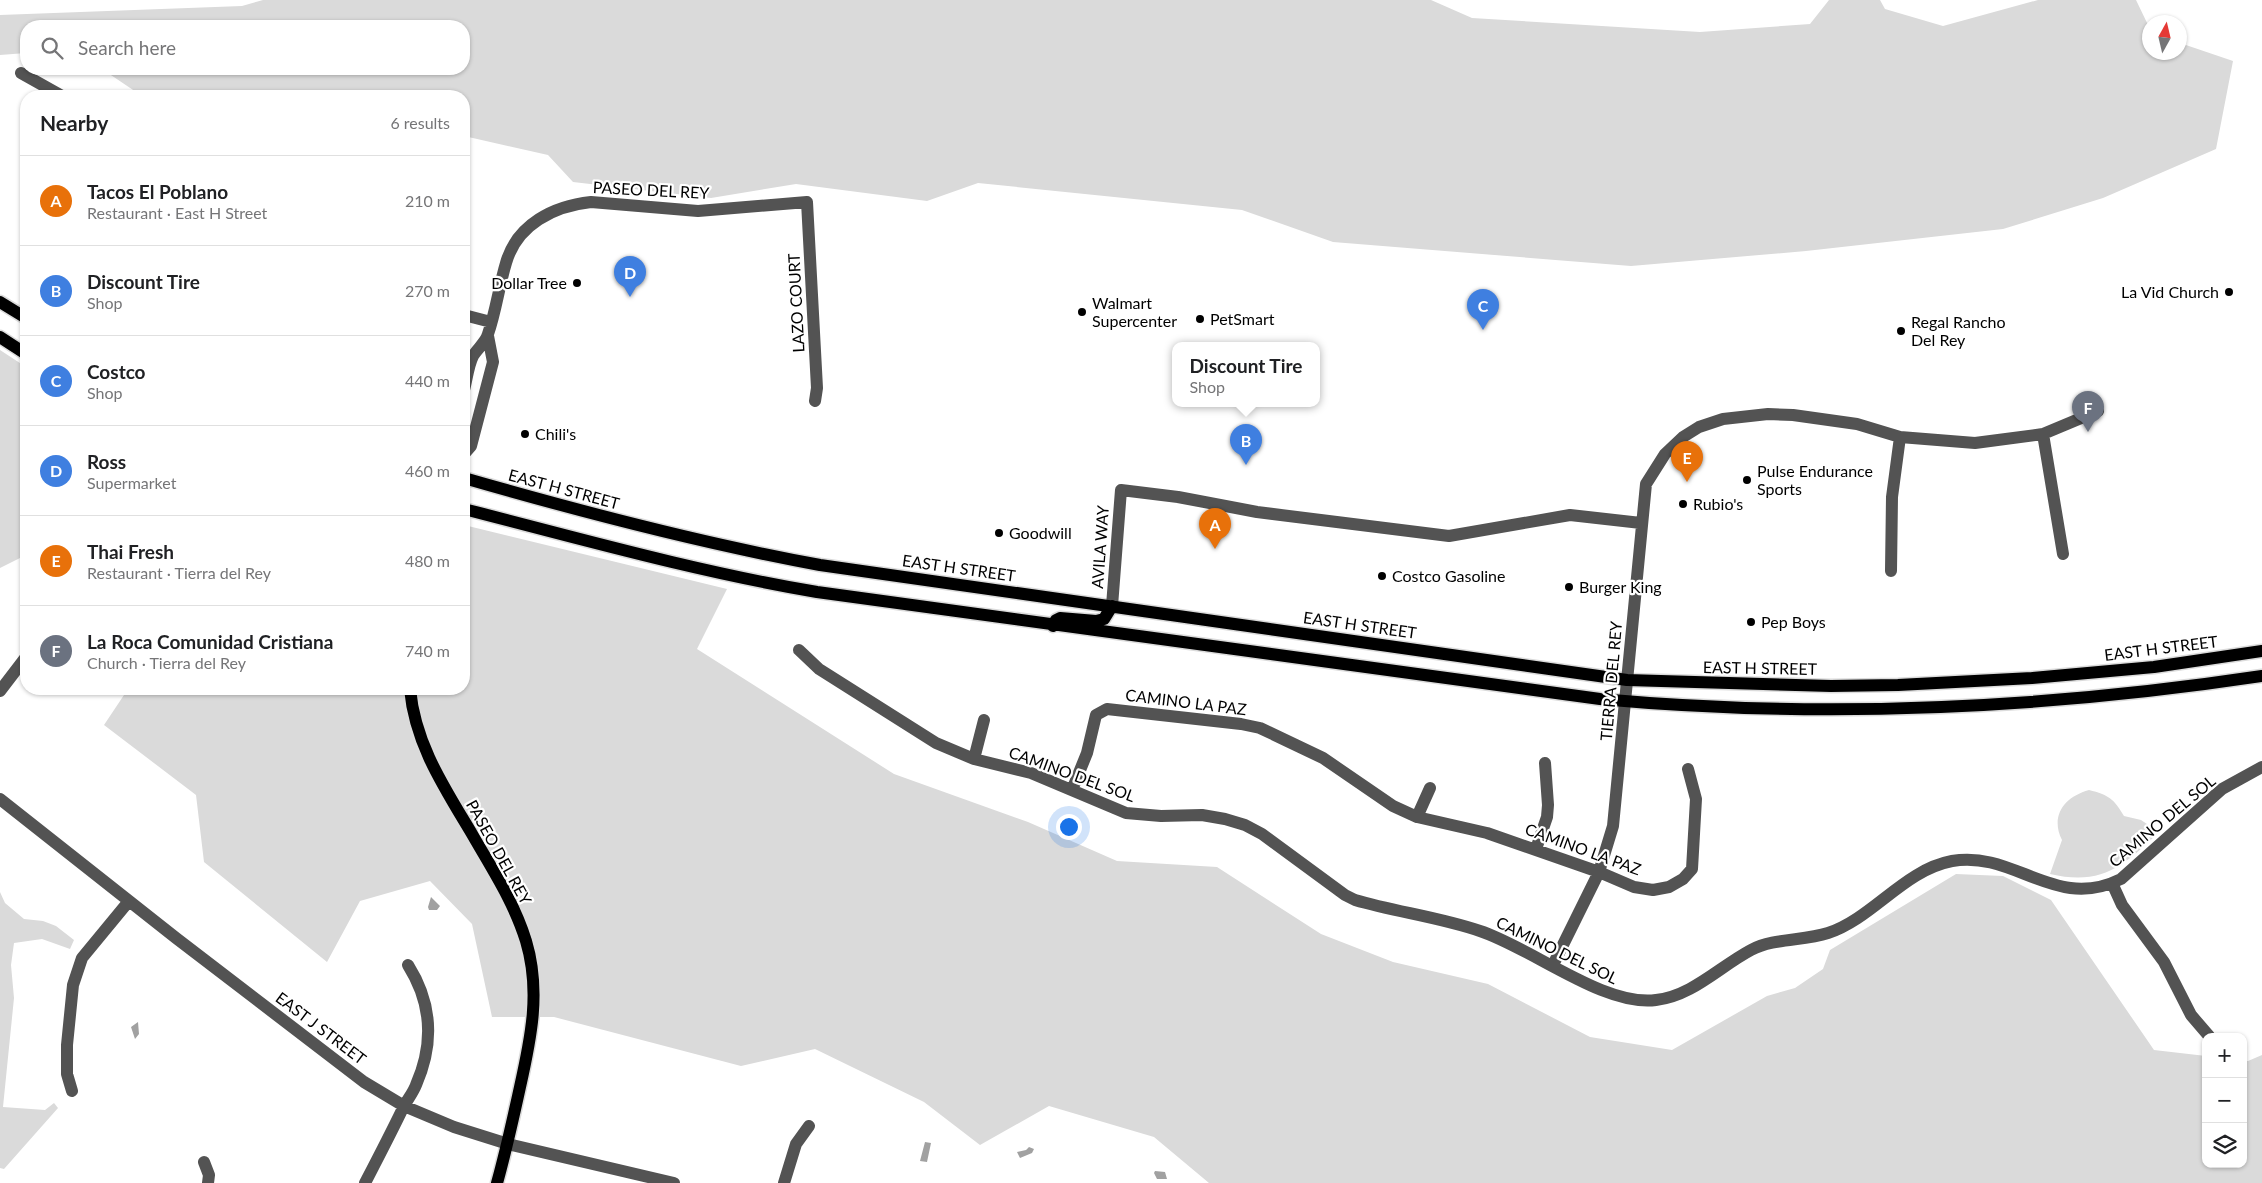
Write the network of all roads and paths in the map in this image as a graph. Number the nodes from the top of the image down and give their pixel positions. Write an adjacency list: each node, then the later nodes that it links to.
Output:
1 (25, 75): 2 (street)
2 (51, 90)
3 (807, 202): 7 (street, PASEO DEL REY); 12 (street, LAZO COURT)
4 (0, 302): 5 (main road)
5 (20, 314)
6 (470, 317): 7 (street)
7 (491, 322): 8 (street, PASEO DEL REY)
8 (488, 336): 11 (street, PASEO DEL REY); 16 (street, PASEO DEL REY)
9 (0, 337): 10 (main road)
10 (20, 350)
11 (470, 365)
12 (815, 401)
13 (2098, 411): 14 (street, TIERRA DEL REY)
14 (2043, 434): 15 (street, TIERRA DEL REY); 20 (street)
15 (1900, 436): 19 (street, TIERRA DEL REY); 21 (street)
16 (470, 447)
17 (470, 480): 22 (main road, EAST H STREET)
18 (470, 511): 23 (main road)
19 (1641, 523): 22 (street, AVILA WAY); 28 (street, TIERRA DEL REY)
20 (2063, 554)
21 (1891, 571)
22 (1112, 606): 23 (main road); 28 (main road, EAST H STREET)
23 (1053, 626): 31 (main road)
24 (799, 650): 33 (street, CAMINO DEL SOL)
25 (2262, 650): 28 (main road, EAST H STREET)
26 (20, 665): 29 (street)
27 (2262, 676): 31 (main road)
28 (1627, 680): 31 (street, TIERRA DEL REY)
29 (0, 691)
30 (411, 695): 51 (main road, PASEO DEL REY)
31 (1626, 701): 42 (street, TIERRA DEL REY)
32 (984, 720): 33 (street)
33 (974, 758): 38 (street, CAMINO DEL SOL)
34 (1545, 763): 41 (street)
35 (2262, 767): 43 (street, CAMINO DEL SOL)
36 (1688, 769): 42 (street, CAMINO LA PAZ)
37 (1430, 788): 40 (street)
38 (1072, 790): 40 (street, CAMINO LA PAZ); 46 (street, CAMINO DEL SOL)
39 (0, 799): 44 (street, EAST J STREET)
40 (1417, 817): 41 (street, CAMINO LA PAZ)
41 (1536, 849): 42 (street, CAMINO LA PAZ)
42 (1599, 872): 46 (street, TIERRA DEL REY)
43 (2112, 883): 46 (street, CAMINO DEL SOL); 47 (street)
44 (130, 901): 48 (street); 49 (street, EAST J STREET)
45 (408, 965): 49 (street)
46 (1553, 965)
47 (2206, 1033)
48 (72, 1091)
49 (404, 1106): 51 (street, EAST J STREET); 54 (street)
50 (809, 1126): 57 (street)
51 (508, 1144): 55 (main road, PASEO DEL REY); 56 (street, EAST J STREET)
52 (204, 1162): 53 (street)
53 (208, 1183)
54 (365, 1183)
55 (497, 1183)
56 (674, 1183)
57 (784, 1183)

